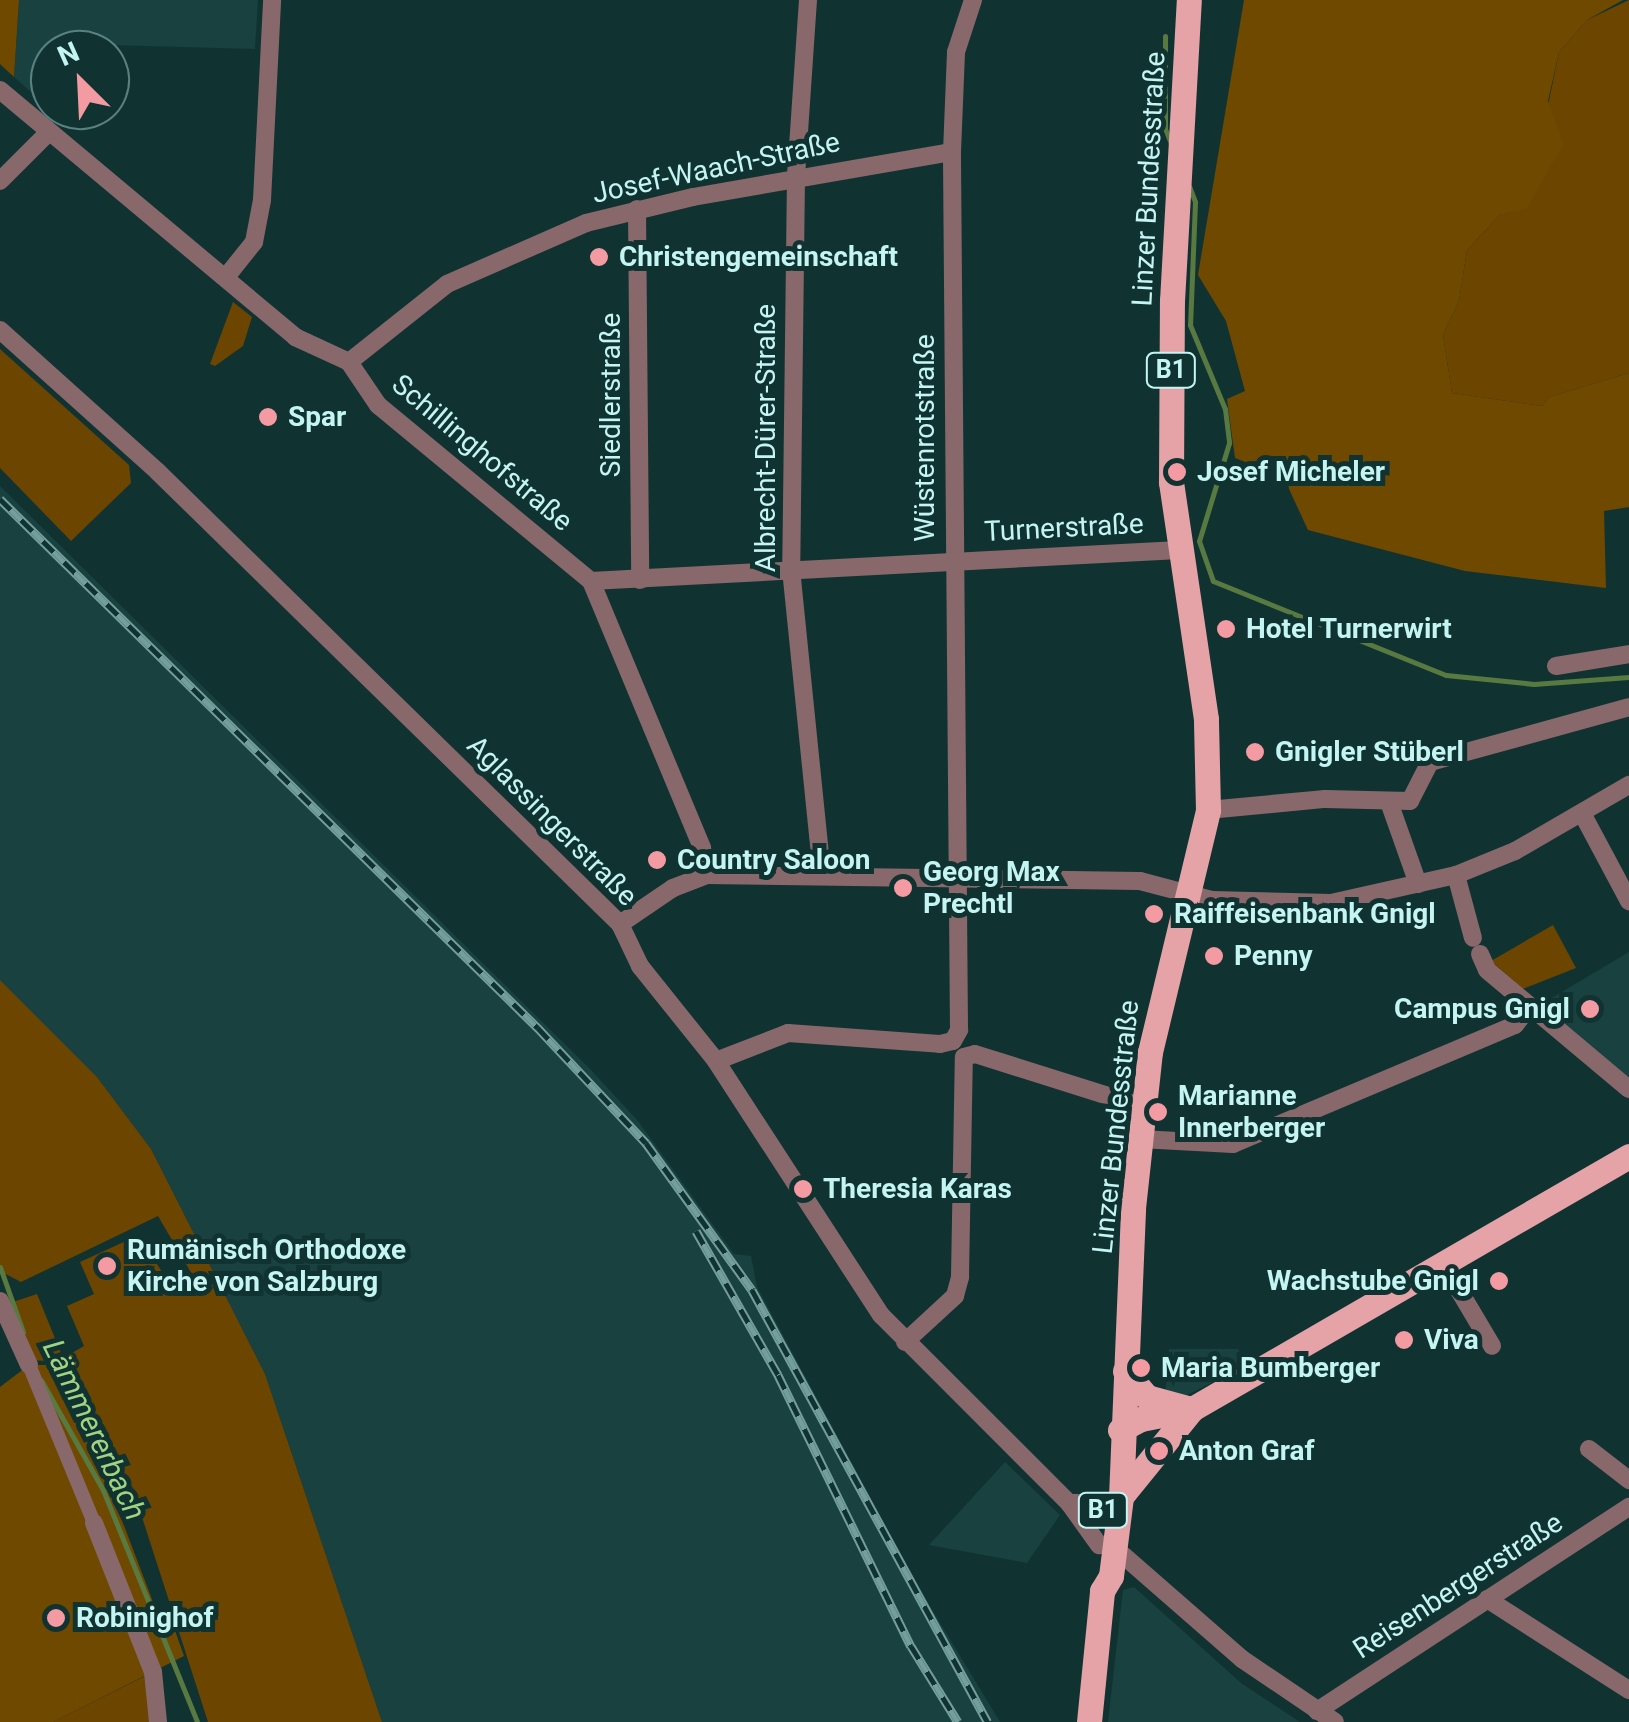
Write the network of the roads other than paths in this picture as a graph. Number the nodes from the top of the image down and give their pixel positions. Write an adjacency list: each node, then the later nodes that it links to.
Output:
1 (272, 0): 11 (street)
2 (808, 0): 8 (street, Albrecht-Dürer-Straße)
3 (972, 0): 7 (street, Wüstenrotstraße)
4 (1189, 0): 14 (main road, Linzer Bundesstraße / B1)
5 (0, 90): 6 (street)
6 (48, 133): 9 (street); 11 (street)
7 (952, 152): 8 (street, Josef-Waach-Straße); 15 (street, Wüstenrotstraße)
8 (796, 177): 10 (street, Josef-Waach-Straße); 16 (street, Albrecht-Dürer-Straße)
9 (0, 181)
10 (637, 209): 13 (street, Josef-Waach-Straße); 17 (street, Siedlerstraße)
11 (226, 277): 13 (street)
12 (0, 330): 33 (street, Aglassingerstraße)
13 (349, 362): 18 (street, Schillinghofstraße)
14 (1179, 550): 15 (street, Turnerstraße); 24 (main road, Linzer Bundesstraße / B1)
15 (954, 560): 16 (street, Turnerstraße); 29 (street, Wüstenrotstraße)
16 (792, 570): 17 (street, Turnerstraße); 27 (street, Albrecht-Dürer-Straße)
17 (640, 580): 18 (street, Turnerstraße)
18 (591, 581): 26 (street, Schillinghofstraße)
19 (1629, 654): 20 (street)
20 (1556, 666)
21 (1629, 708): 23 (street)
22 (1629, 786): 25 (street)
23 (1389, 802): 24 (street); 30 (street)
24 (1208, 810): 31 (main road, Linzer Bundesstraße / B1)
25 (1583, 816): 28 (street); 32 (street)
26 (707, 875): 27 (street); 33 (street)
27 (822, 875): 29 (street)
28 (1456, 875): 30 (street); 34 (street)
29 (956, 879): 31 (street); 35 (street, Wüstenrotstraße)
30 (1418, 884): 31 (street)
31 (1192, 895): 37 (main road, Linzer Bundesstraße / B1)
32 (1629, 901)
33 (620, 924): 35 (street, Aglassingerstraße)
34 (1530, 1006): 36 (street); 38 (street)
35 (716, 1062): 42 (street, Aglassingerstraße)
36 (1629, 1089)
37 (1143, 1107): 38 (main road, Linzer Bundesstraße / B1); 42 (street)
38 (1140, 1140): 45 (main road, Linzer Bundesstraße / B1)
39 (1629, 1156): 40 (main road)
40 (1444, 1265): 43 (street); 46 (main road)
41 (0, 1301): 44 (street)
42 (905, 1342): 52 (street, Aglassingerstraße)
43 (1492, 1346)
44 (28, 1365): 54 (street)
45 (1125, 1371): 46 (main road); 47 (main road, Linzer Bundesstraße / B1)
46 (1192, 1409): 47 (main road); 48 (main road)
47 (1120, 1430): 48 (main road); 51 (main road, Linzer Bundesstraße / B1)
48 (1156, 1447): 51 (main road)
49 (1589, 1449): 50 (street)
50 (1629, 1480)
51 (1113, 1500): 52 (street); 55 (main road, Linzer Bundesstraße / B1)
52 (1069, 1503): 55 (street, Aglassingerstraße)
53 (1629, 1507): 56 (street, Reisenbergerstraße)
54 (94, 1524): 59 (street)
55 (1106, 1550): 58 (street); 60 (main road, Linzer Bundesstraße / B1)
56 (1487, 1599): 57 (street); 58 (street, Reisenbergerstraße)
57 (1629, 1690)
58 (1316, 1711): 61 (street)
59 (158, 1722)
60 (1089, 1722)
61 (1334, 1722)

